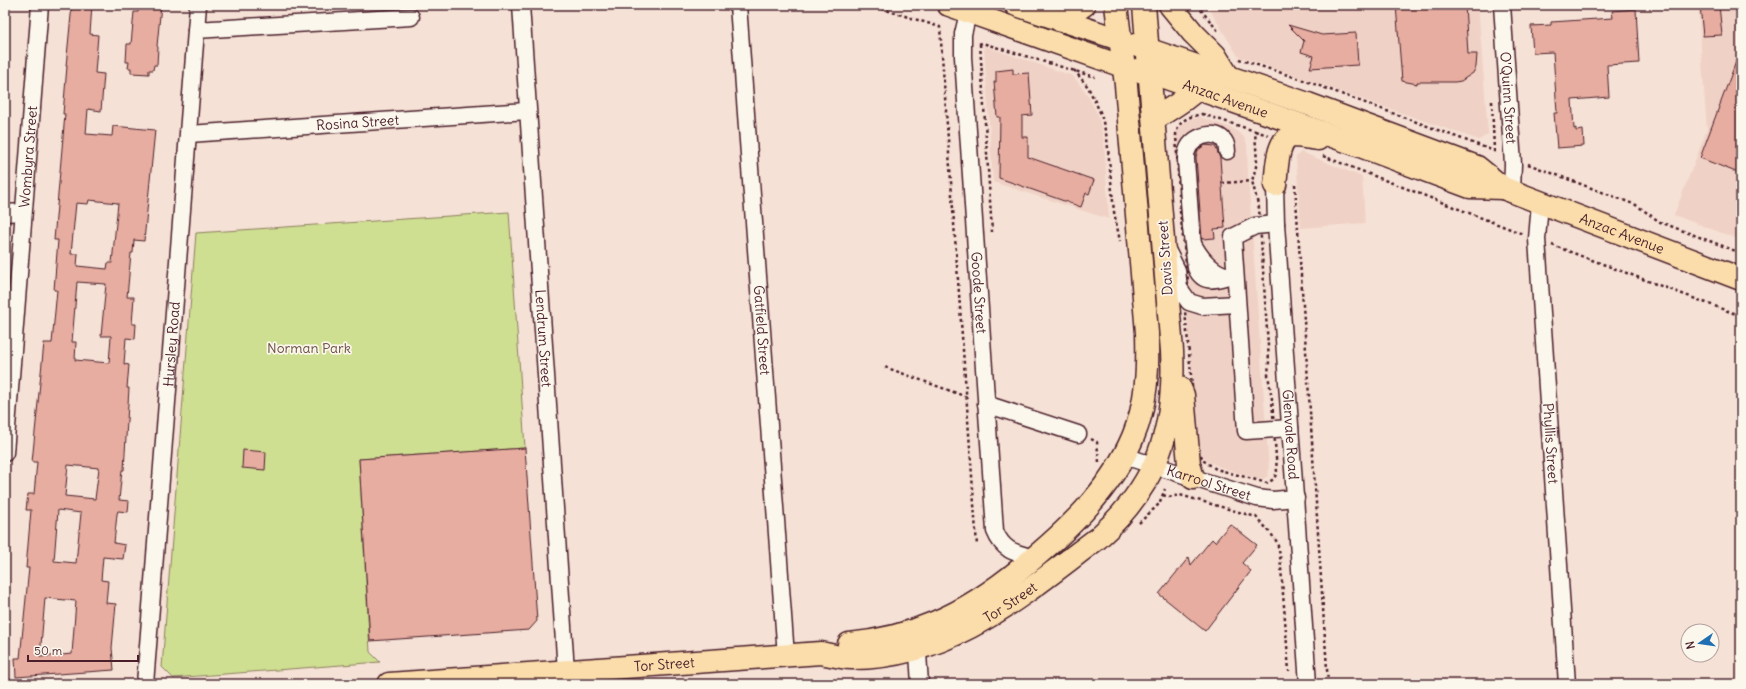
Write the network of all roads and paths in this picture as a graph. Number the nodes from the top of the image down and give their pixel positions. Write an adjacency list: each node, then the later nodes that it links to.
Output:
1 (40, 5): 42 (street, Wombyra Street)
2 (198, 5): 16 (street, Hursley Road)
3 (521, 5): 28 (street, Lendrum Street)
4 (738, 5): 72 (street, Gatfield Street)
5 (870, 5): 57 (path)
6 (1015, 5): 15 (main road, Anzac Avenue)
7 (1084, 5): 15 (highway)
8 (1116, 5): 18 (highway, Davis Street)
9 (1144, 5): 21 (highway, Davis Street)
10 (1170, 5): 23 (highway)
11 (1197, 5): 17 (path)
12 (1502, 5): 36 (street, O'Quinn Street)
13 (962, 7): 22 (main road, Anzac Avenue); 58 (street, Goode Street)
14 (411, 17): 16 (street)
15 (1061, 21): 18 (main road, Anzac Avenue)
16 (196, 30): 31 (street, Hursley Road)
17 (1221, 35)
18 (1121, 40): 21 (highway, Anzac Avenue); 22 (highway, Davis Street)
19 (975, 44): 20 (path)
20 (980, 44): 24 (path); 46 (path)
21 (1148, 49): 23 (highway, Anzac Avenue); 25 (highway, Davis Street)
22 (1124, 67): 25 (highway, Anzac Avenue); 63 (highway, Davis Street)
23 (1233, 68): 36 (path); 40 (highway, Anzac Avenue)
24 (1074, 70): 26 (path); 49 (path)
25 (1150, 73): 27 (highway, Anzac Avenue); 29 (highway, Davis Street)
26 (1098, 78)
27 (1197, 89): 29 (highway); 33 (highway, Anzac Avenue)
28 (527, 111): 31 (street, Rosina Street); 73 (street, Lendrum Street)
29 (1154, 119): 48 (highway, Davis Street)
30 (1254, 131): 32 (path)
31 (189, 134): 75 (street, Hursley Road)
32 (1284, 141): 33 (highway); 39 (highway)
33 (1355, 144): 40 (highway, Anzac Avenue)
34 (1227, 151): 51 (street)
35 (1319, 154): 47 (path)
36 (1513, 158): 40 (street, O'Quinn Street); 50 (path)
37 (1252, 181): 38 (path)
38 (1222, 183)
39 (1275, 185): 45 (street, Glenvale Road)
40 (1508, 190): 41 (highway, Anzac Avenue)
41 (1540, 203): 47 (street, Phyllis Street); 52 (highway, Anzac Avenue)
42 (23, 212): 43 (street); 61 (street, Wombyra Street)
43 (5, 213)
44 (1296, 217): 79 (path)
45 (1276, 224): 51 (street); 59 (street, Glenvale Road)
46 (992, 232)
47 (1537, 239): 54 (path); 80 (street, Phyllis Street)
48 (1164, 246): 53 (street); 56 (highway, Davis Street)
49 (1121, 249)
50 (1741, 253)
51 (1232, 276): 53 (street)
52 (1741, 279)
53 (1237, 304): 59 (street)
54 (1741, 316)
55 (884, 367): 57 (path)
56 (1173, 374): 65 (highway, Davis Street); 66 (highway)
57 (966, 397): 58 (path); 69 (path)
58 (986, 404): 60 (street); 70 (street, Goode Street)
59 (1290, 428): 68 (street, Glenvale Road)
60 (1078, 434): 64 (path)
61 (6, 436): 62 (street, Wombyra Street)
62 (5, 453)
63 (1124, 456): 65 (street, Karrool Street); 70 (highway, Tor Street)
64 (1099, 464)
65 (1154, 465): 66 (street, Karrool Street); 71 (highway, Tor Street)
66 (1193, 478): 68 (street, Karrool Street)
67 (1158, 493): 74 (path)
68 (1296, 498): 78 (street, Glenvale Road)
69 (977, 546)
70 (1034, 558): 71 (highway, Tor Street)
71 (917, 639): 72 (highway, Tor Street); 77 (street)
72 (786, 656): 73 (highway, Tor Street)
73 (566, 671): 76 (highway, Tor Street)
74 (1289, 671)
75 (145, 684)
76 (389, 684)
77 (920, 684)
78 (1308, 684)
79 (1328, 684)
80 (1567, 684)

